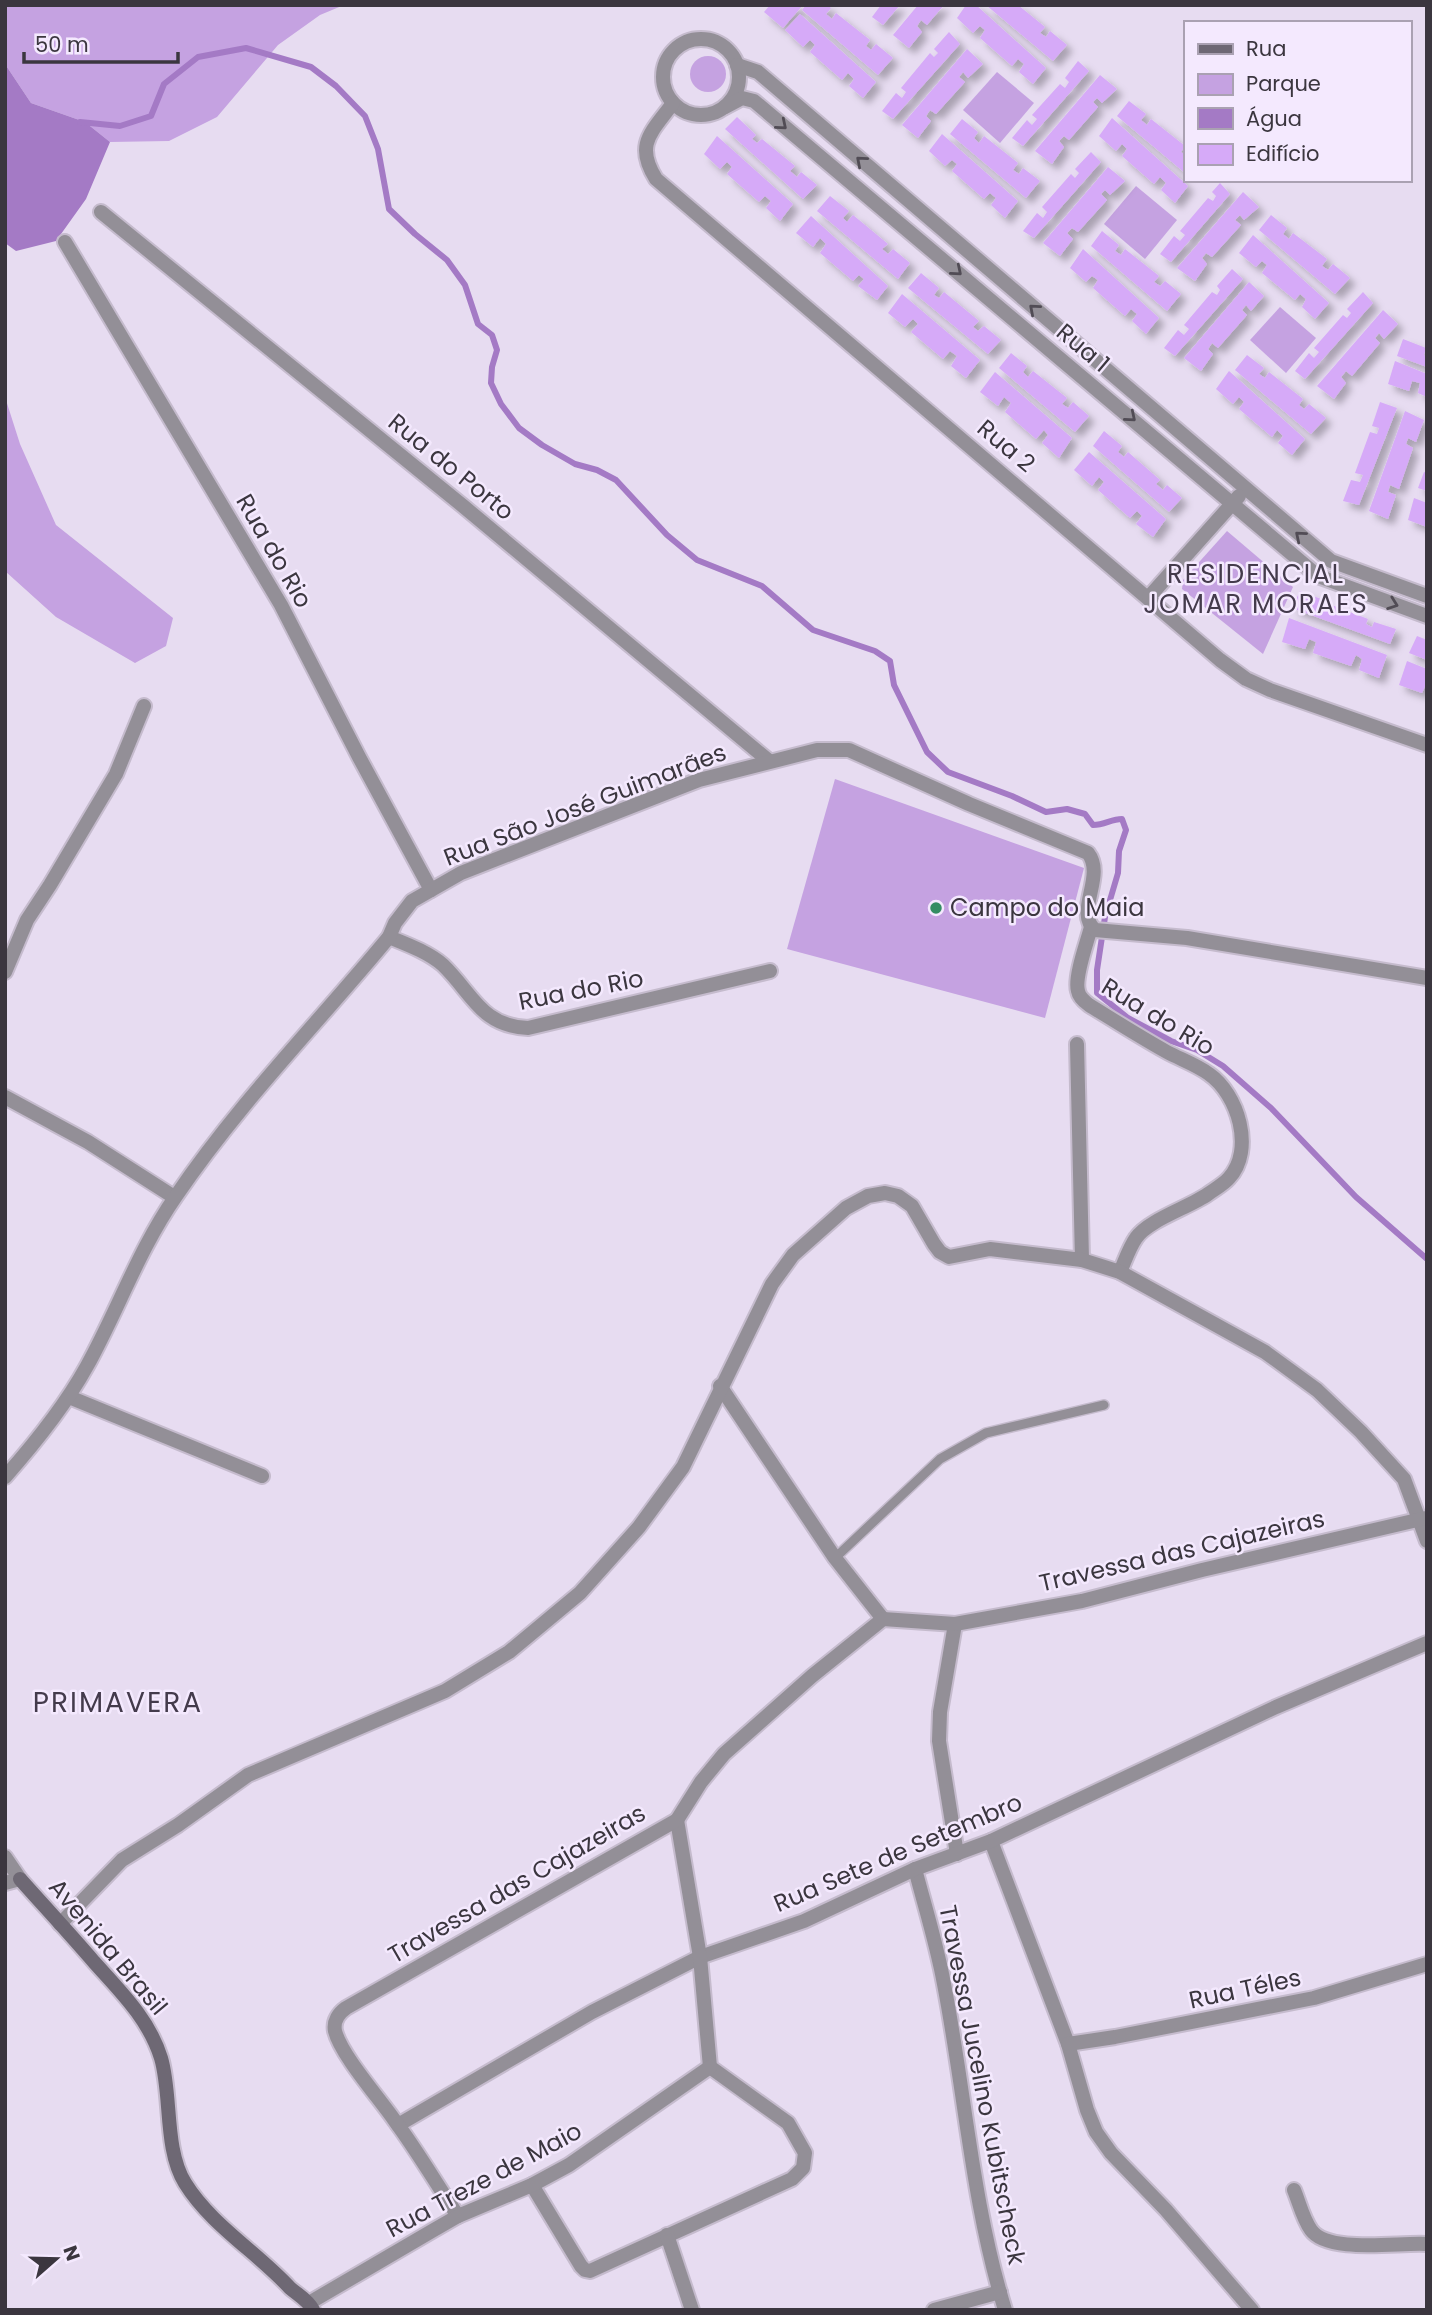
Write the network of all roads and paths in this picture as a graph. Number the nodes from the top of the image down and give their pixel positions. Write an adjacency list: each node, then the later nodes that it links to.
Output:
1 (737, 65): 2 (street, Rua 1); 3 (street); 6 (street, Rua 1, one-way to 1)
2 (673, 103): 3 (street, Rua 1); 9 (street, Rua 2)
3 (725, 107): 7 (street, Rua 1, one-way to 7)
4 (101, 212): 13 (street, Rua do Porto)
5 (65, 242): 14 (street, Rua do Rio)
6 (1245, 489): 7 (street); 8 (street, Rua 1, one-way to 6)
7 (1233, 503): 9 (street); 10 (street, Rua 1, one-way to 10)
8 (1427, 596)
9 (1149, 597): 12 (street, Rua 2)
10 (1427, 615)
11 (144, 706): 18 (street)
12 (1427, 745)
13 (769, 761): 14 (street, Rua São José Guimarães); 15 (street, Rua São José Guimarães)
14 (431, 890): 16 (street, Rua São José Guimarães)
15 (1096, 930): 19 (street); 24 (street, Rua do Rio)
16 (389, 937): 17 (street, Rua do Rio); 22 (street, Rua São José Guimarães)
17 (770, 971)
18 (5, 972)
19 (1427, 978)
20 (1077, 1044): 23 (street)
21 (5, 1097): 22 (street)
22 (174, 1197): 26 (street, Rua São José Guimarães)
23 (1082, 1260): 24 (street); 25 (street)
24 (1120, 1272): 30 (street)
25 (720, 1386): 32 (street); 42 (street)
26 (69, 1396): 28 (street); 29 (street, Rua São José Guimarães)
27 (1104, 1405): 32 (lane)
28 (262, 1476)
29 (5, 1477)
30 (1423, 1518): 31 (street); 34 (street, Travessa das Cajazeiras)
31 (1427, 1541)
32 (835, 1558): 33 (street)
33 (883, 1619): 34 (street, Travessa das Cajazeiras); 36 (street, Travessa das Cajazeiras)
34 (955, 1624): 38 (street)
35 (1427, 1643): 37 (street, Rua Sete de Setembro)
36 (677, 1820): 43 (street); 47 (street, Travessa das Cajazeiras)
37 (991, 1842): 38 (street, Rua Sete de Setembro); 45 (street)
38 (957, 1854): 40 (street, Rua Sete de Setembro)
39 (5, 1857): 41 (street, Avenida Brasil)
40 (915, 1869): 43 (street, Rua Sete de Setembro); 53 (street, Travessa Jucelino Kubitscheck)
41 (12, 1881): 42 (street, Avenida Brasil)
42 (60, 1924): 54 (street, Avenida Brasil)
43 (699, 1956): 46 (street); 47 (street, Rua Sete de Setembro)
44 (1427, 1964): 45 (street, Rua Téles)
45 (1069, 2044): 58 (street)
46 (710, 2067): 48 (street, Rua Treze de Maio); 51 (street)
47 (398, 2125): 50 (street, Travessa das Cajazeiras)
48 (532, 2185): 50 (street, Rua Treze de Maio); 51 (street)
49 (1294, 2190): 52 (street)
50 (458, 2217): 54 (street, Rua Treze de Maio)
51 (667, 2235): 55 (street)
52 (1427, 2244)
53 (1000, 2292): 56 (street); 57 (street, Travessa Jucelino Kubitscheck)
54 (311, 2306)
55 (692, 2310)
56 (934, 2310)
57 (1005, 2310)
58 (1252, 2310)

